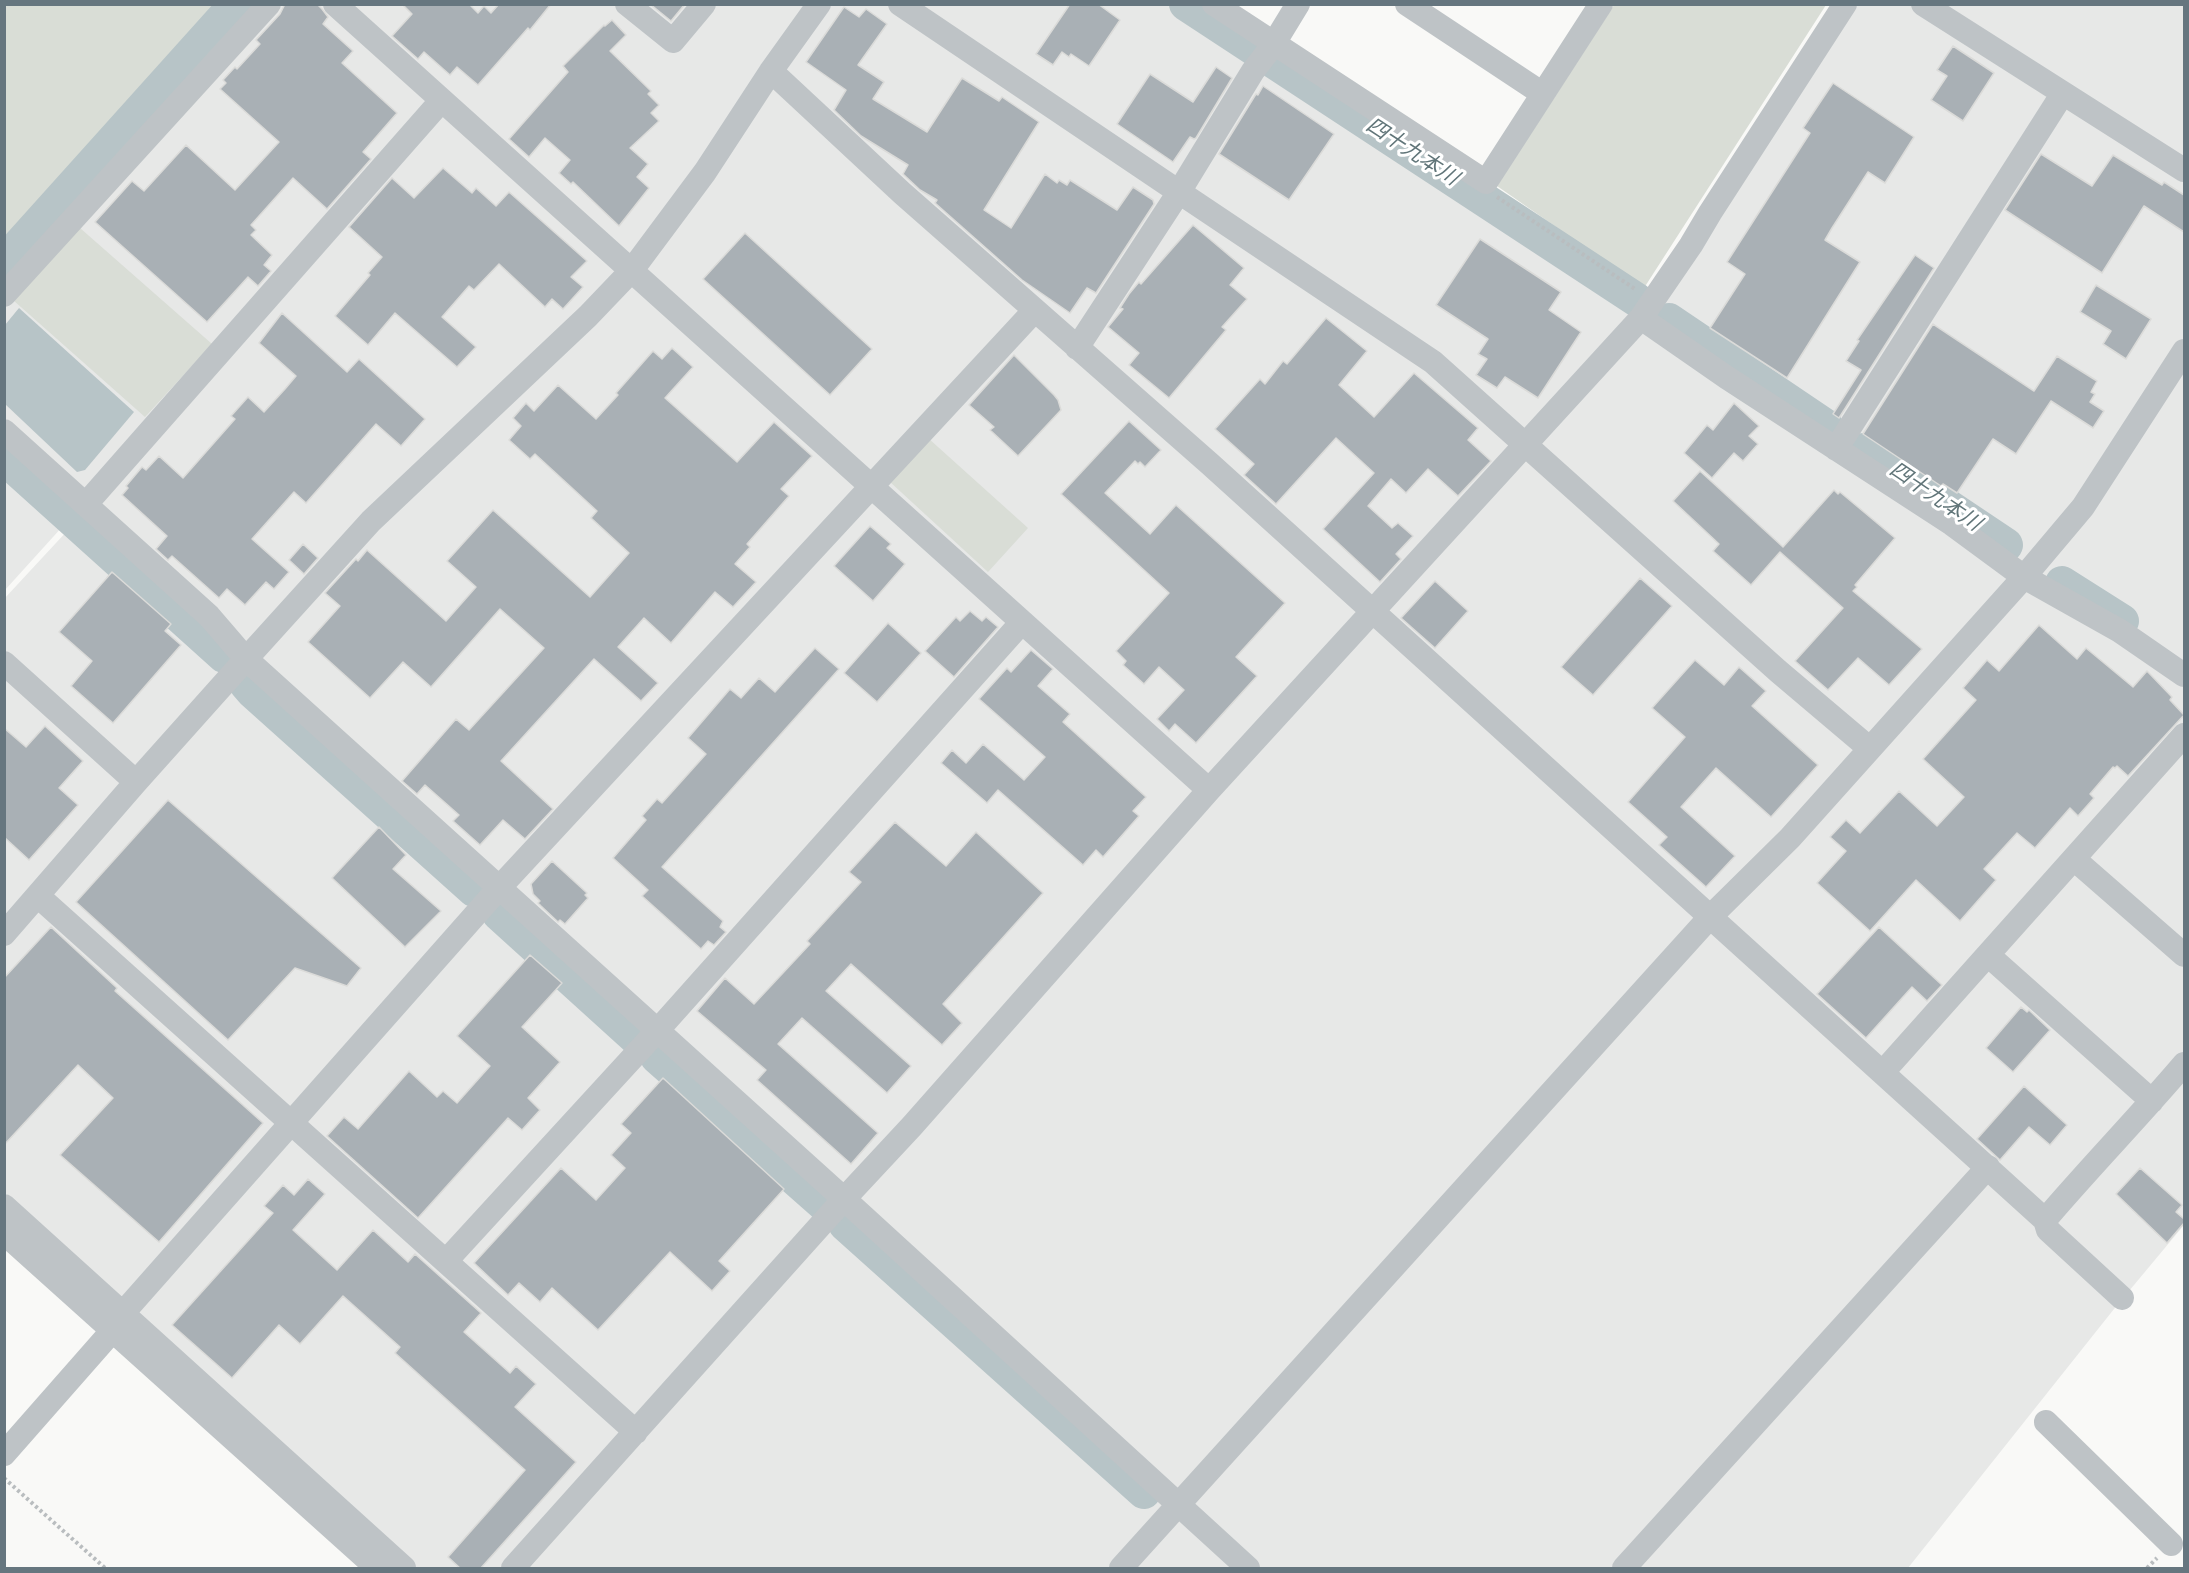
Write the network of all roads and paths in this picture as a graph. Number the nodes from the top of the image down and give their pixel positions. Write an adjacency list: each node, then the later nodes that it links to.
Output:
1 (269, 4): 22 (street)
2 (335, 4): 17 (street)
3 (627, 4): 4 (street)
4 (704, 4)
5 (819, 4): 14 (street)
6 (900, 4): 20 (street)
7 (1214, 4): 13 (street)
8 (1298, 4): 13 (street)
9 (1407, 4): 16 (street)
10 (1600, 4): 16 (street)
11 (1845, 4): 24 (street)
12 (1923, 4): 15 (street)
13 (1273, 45): 19 (street); 20 (street)
14 (771, 71): 21 (street); 23 (street)
15 (2063, 93): 18 (street); 29 (street)
16 (1543, 94): 19 (street)
17 (441, 101): 21 (street); 31 (street)
18 (2184, 170)
19 (1486, 182): 24 (path)
20 (1179, 192): 25 (street); 28 (street)
21 (632, 270): 30 (street); 35 (street)
22 (4, 295)
23 (1035, 310): 25 (street); 30 (street)
24 (1647, 310): 28 (street); 29 (street)
25 (1077, 348): 33 (street)
26 (2184, 351): 32 (street)
27 (4, 431): 31 (street)
28 (1526, 444): 33 (street); 39 (street)
29 (1836, 449): 32 (street)
30 (872, 486): 34 (street); 43 (street)
31 (86, 504): 35 (street)
32 (2024, 577): 37 (street); 39 (street)
33 (1374, 613): 41 (street); 45 (street)
34 (1022, 622): 41 (street); 49 (street)
35 (246, 659): 40 (street); 43 (street)
36 (4, 663): 40 (street)
37 (2184, 675)
38 (2184, 735): 42 (street)
39 (1869, 748): 45 (street)
40 (136, 782): 44 (street)
41 (1209, 790): 55 (street)
42 (2074, 859): 47 (street); 48 (street)
43 (499, 888): 49 (street); 53 (street)
44 (38, 896): 46 (street); 53 (street)
45 (1710, 917): 51 (street); 66 (street)
46 (4, 934)
47 (1988, 955): 51 (street); 52 (street)
48 (2184, 955)
49 (657, 1031): 55 (street); 59 (street)
50 (2184, 1064): 52 (street)
51 (1883, 1072): 54 (street)
52 (2152, 1101): 57 (street)
53 (292, 1122): 59 (street); 61 (street)
54 (1988, 1167): 57 (street); 74 (street)
55 (844, 1199): 63 (street); 66 (street)
56 (4, 1206): 61 (street)
57 (2044, 1220): 60 (street)
58 (4, 1233): 61 (street)
59 (446, 1261): 63 (street)
60 (2122, 1298)
61 (118, 1322): 64 (street); 68 (street); 70 (street)
62 (2046, 1422): 67 (street)
63 (636, 1432): 71 (street)
64 (4, 1454)
65 (4, 1478): 69 (path)
66 (1179, 1505): 72 (street); 73 (street)
67 (2170, 1544)
68 (364, 1564)
69 (105, 1569)
70 (404, 1569)
71 (513, 1569)
72 (1121, 1569)
73 (1248, 1569)
74 (1624, 1569)

